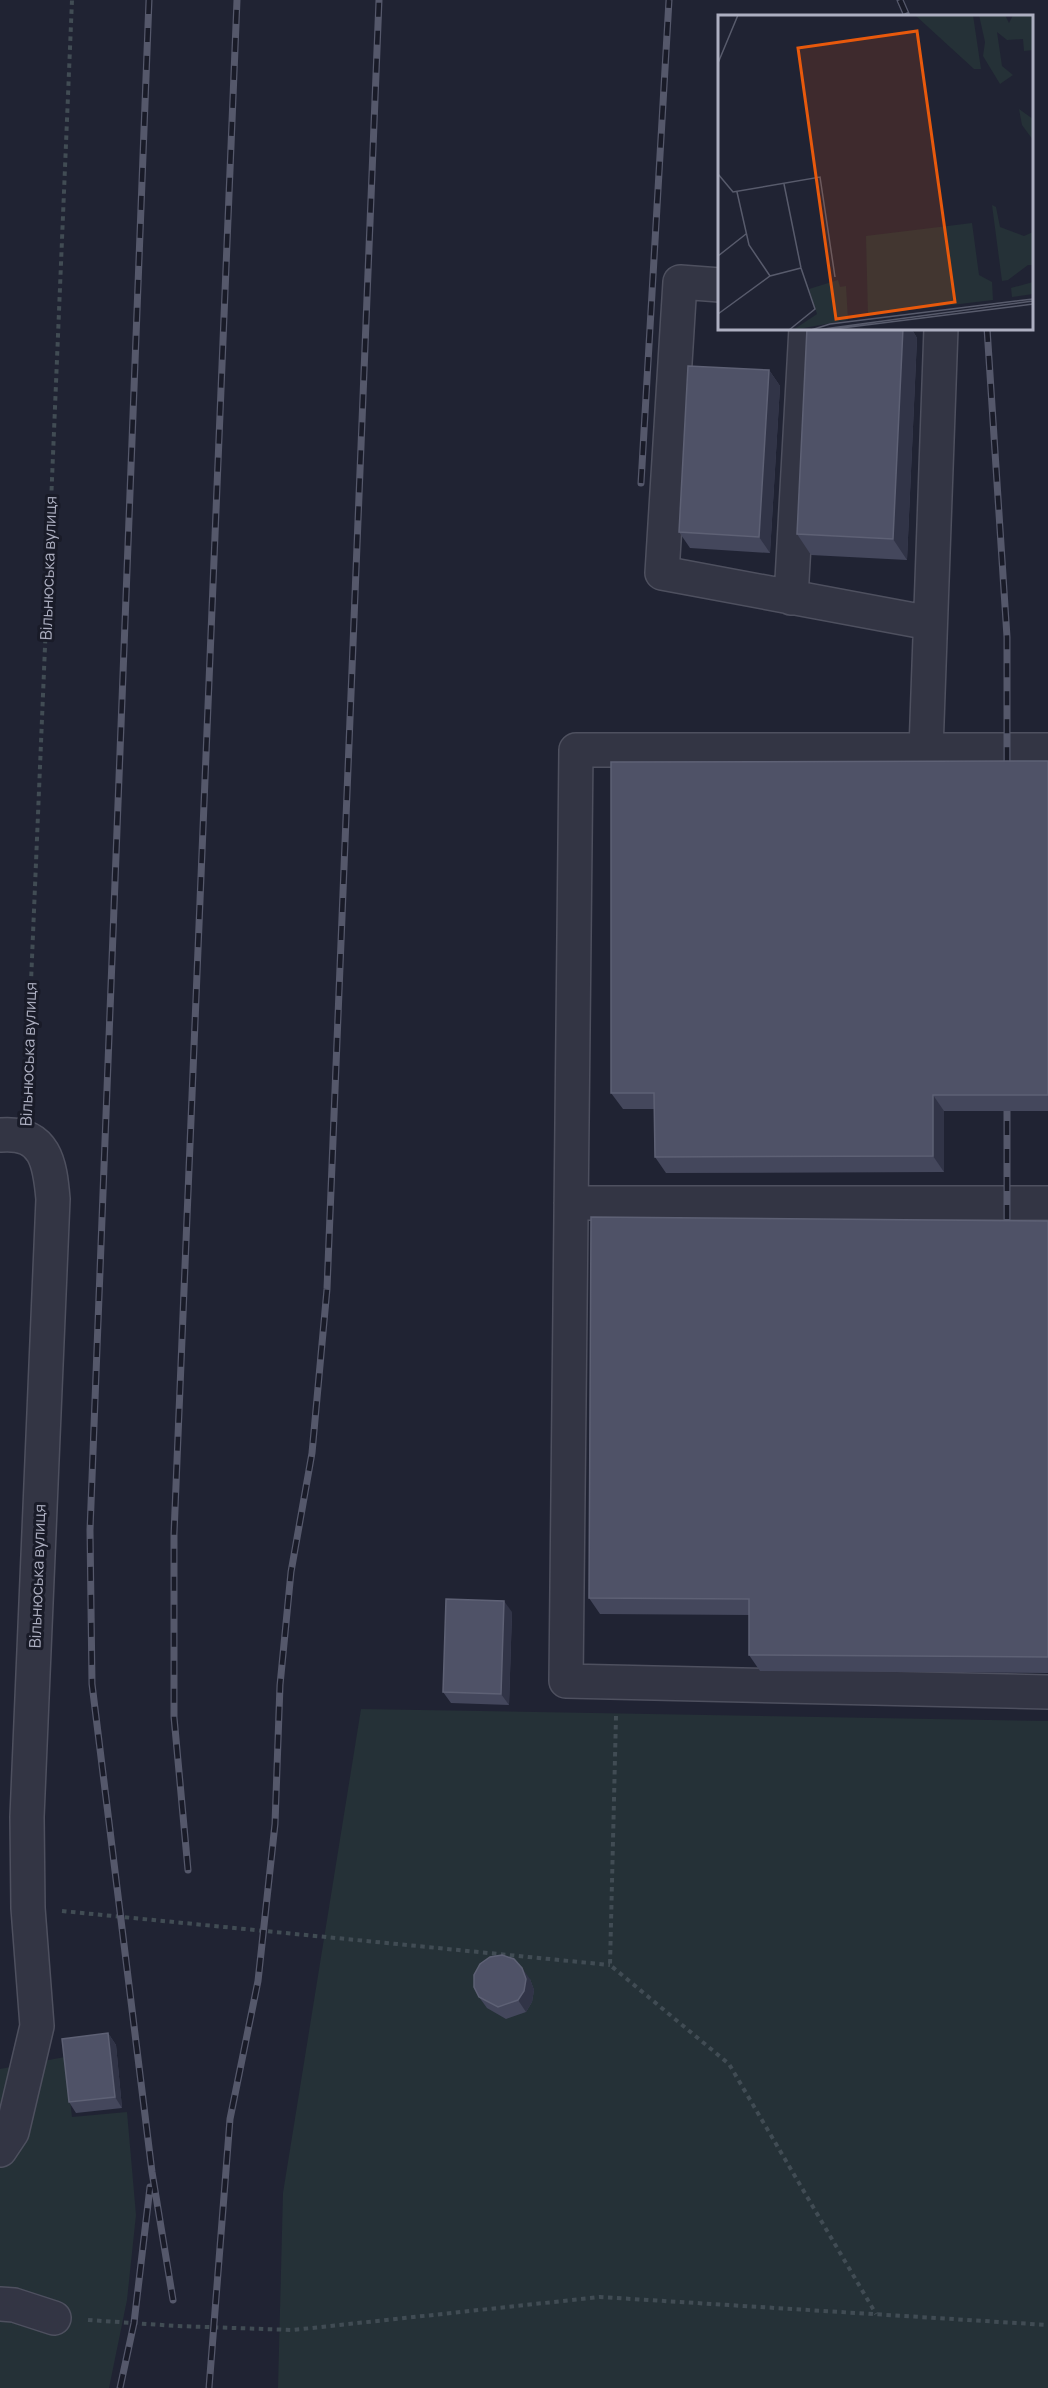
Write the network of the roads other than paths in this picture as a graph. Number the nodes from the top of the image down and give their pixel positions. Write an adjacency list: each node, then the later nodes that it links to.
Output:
1 (718, 285): 4 (street)
2 (806, 330): 4 (street)
3 (940, 330): 5 (street)
4 (791, 598): 5 (street)
5 (930, 623): 6 (street)
6 (926, 750): 7 (street); 9 (street)
7 (1048, 750)
8 (11, 1135): 12 (street, Вільнюська вулиця)
9 (572, 1203): 10 (street); 11 (street)
10 (1048, 1203)
11 (1048, 1692)
12 (11, 2089): 13 (street, Вільнюська вулиця)
13 (0, 2150)
14 (0, 2304): 15 (street)
15 (54, 2318)

